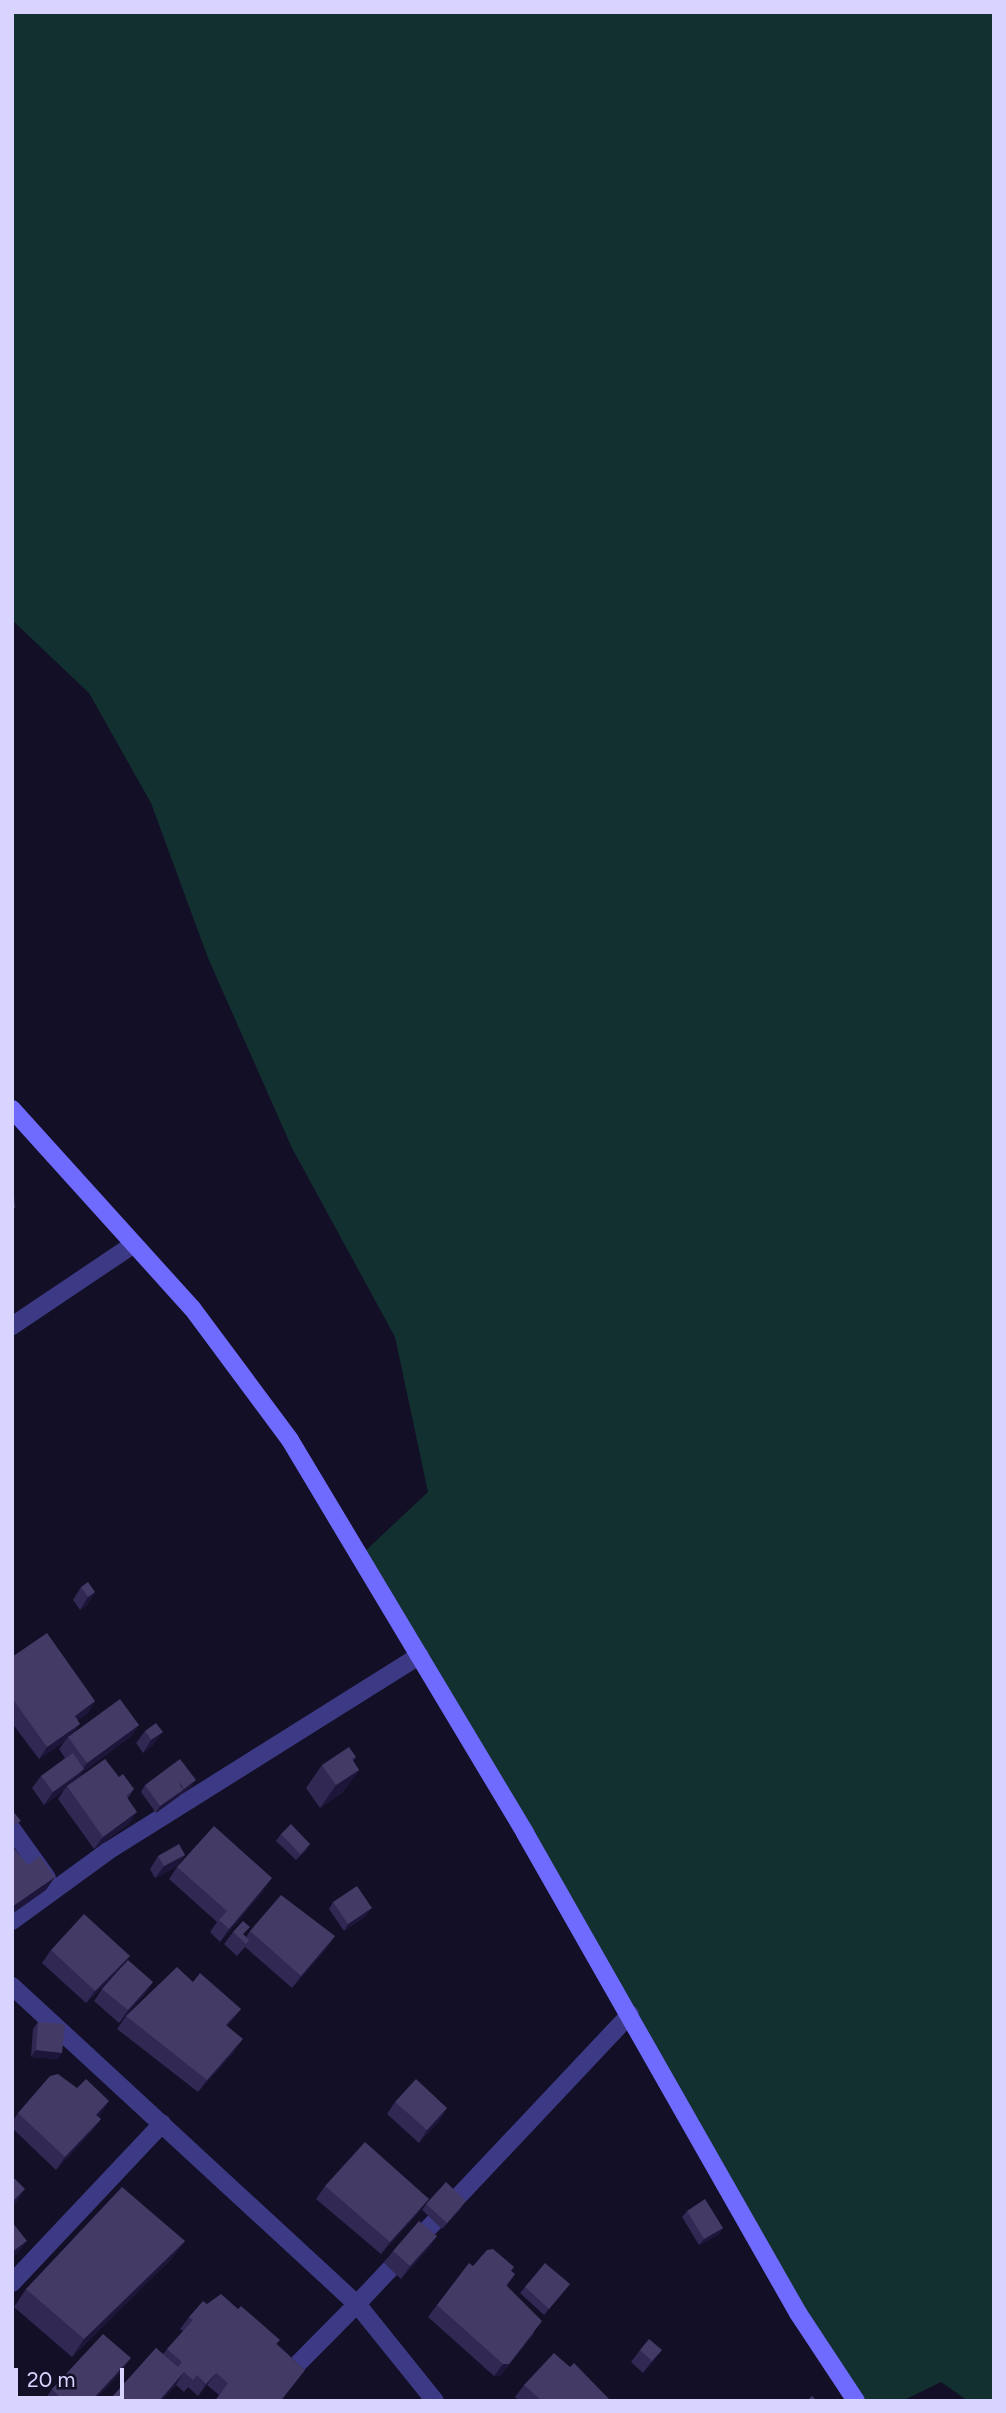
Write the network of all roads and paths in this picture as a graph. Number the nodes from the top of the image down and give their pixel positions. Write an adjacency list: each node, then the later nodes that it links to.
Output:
1 (12, 1109): 2 (street)
2 (134, 1244): 3 (street); 4 (street)
3 (12, 1326)
4 (420, 1655): 6 (street); 9 (street)
5 (12, 1829): 6 (street)
6 (55, 1890): 7 (street)
7 (12, 1921)
8 (12, 1986): 10 (street)
9 (630, 2014): 12 (street); 15 (street)
10 (162, 2124): 11 (street); 12 (street)
11 (12, 2283)
12 (357, 2304): 13 (street); 14 (street)
13 (261, 2401)
14 (435, 2401)
15 (856, 2401)

